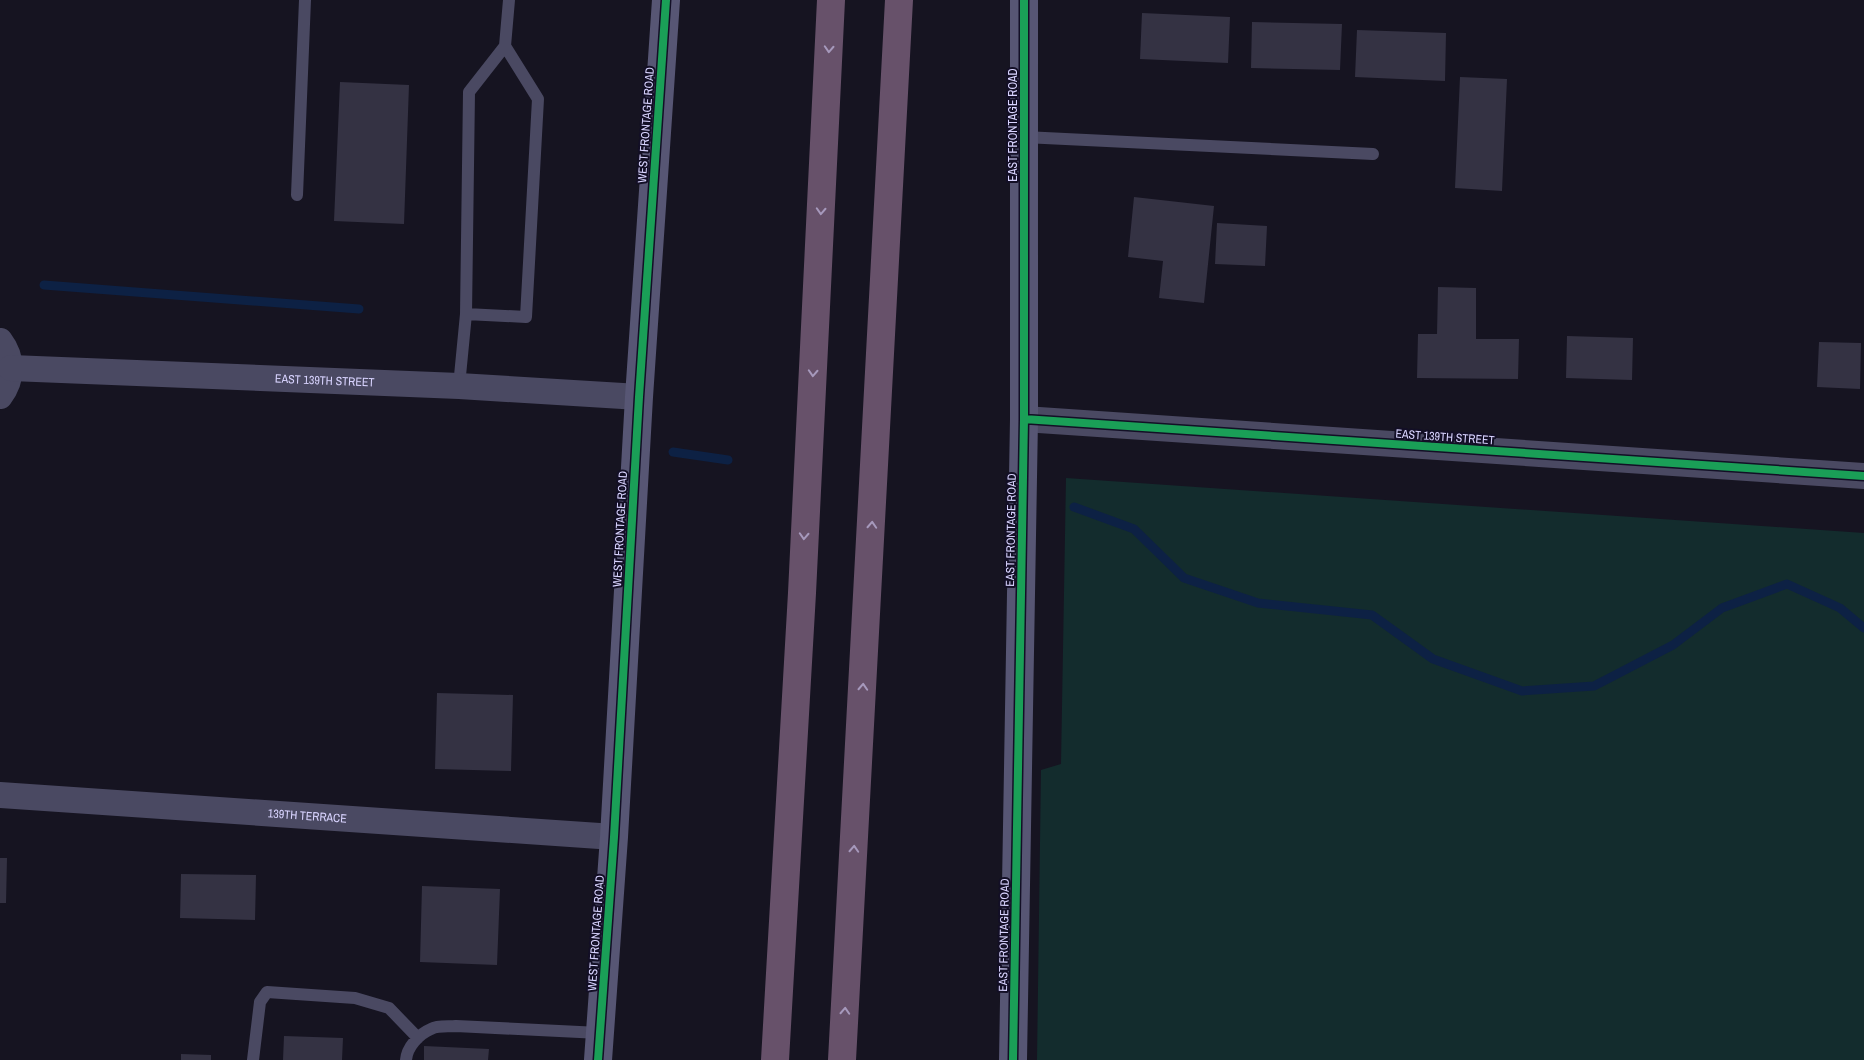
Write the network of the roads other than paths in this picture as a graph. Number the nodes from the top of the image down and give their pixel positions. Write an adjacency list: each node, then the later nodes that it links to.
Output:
1 (305, 0): 10 (lane)
2 (509, 0): 7 (lane)
3 (666, 0): 16 (street, WEST FRONTAGE ROAD)
4 (831, 0): 25 (highway, one-way to 25)
5 (899, 0): 26 (highway, one-way to 5)
6 (1024, 0): 8 (street, EAST FRONTAGE ROAD)
7 (505, 46): 11 (lane); 11 (lane)
8 (1024, 137): 9 (lane); 17 (street, EAST FRONTAGE ROAD)
9 (1373, 154)
10 (296, 195)
11 (466, 314): 14 (lane)
12 (0, 341): 13 (street)
13 (10, 368): 14 (street, EAST 139TH STREET); 15 (street)
14 (459, 386): 16 (street, EAST 139TH STREET)
15 (0, 396)
16 (639, 397): 20 (street, WEST FRONTAGE ROAD)
17 (1024, 419): 18 (street, EAST 139TH STREET); 27 (street, EAST FRONTAGE ROAD)
18 (1864, 476)
19 (0, 795): 20 (street, 139TH TERRACE)
20 (614, 837): 22 (street, WEST FRONTAGE ROAD)
21 (418, 1038): 22 (lane); 23 (lane); 24 (lane)
22 (599, 1047)
23 (253, 1060)
24 (406, 1060)
25 (775, 1060)
26 (842, 1060)
27 (1013, 1060)

